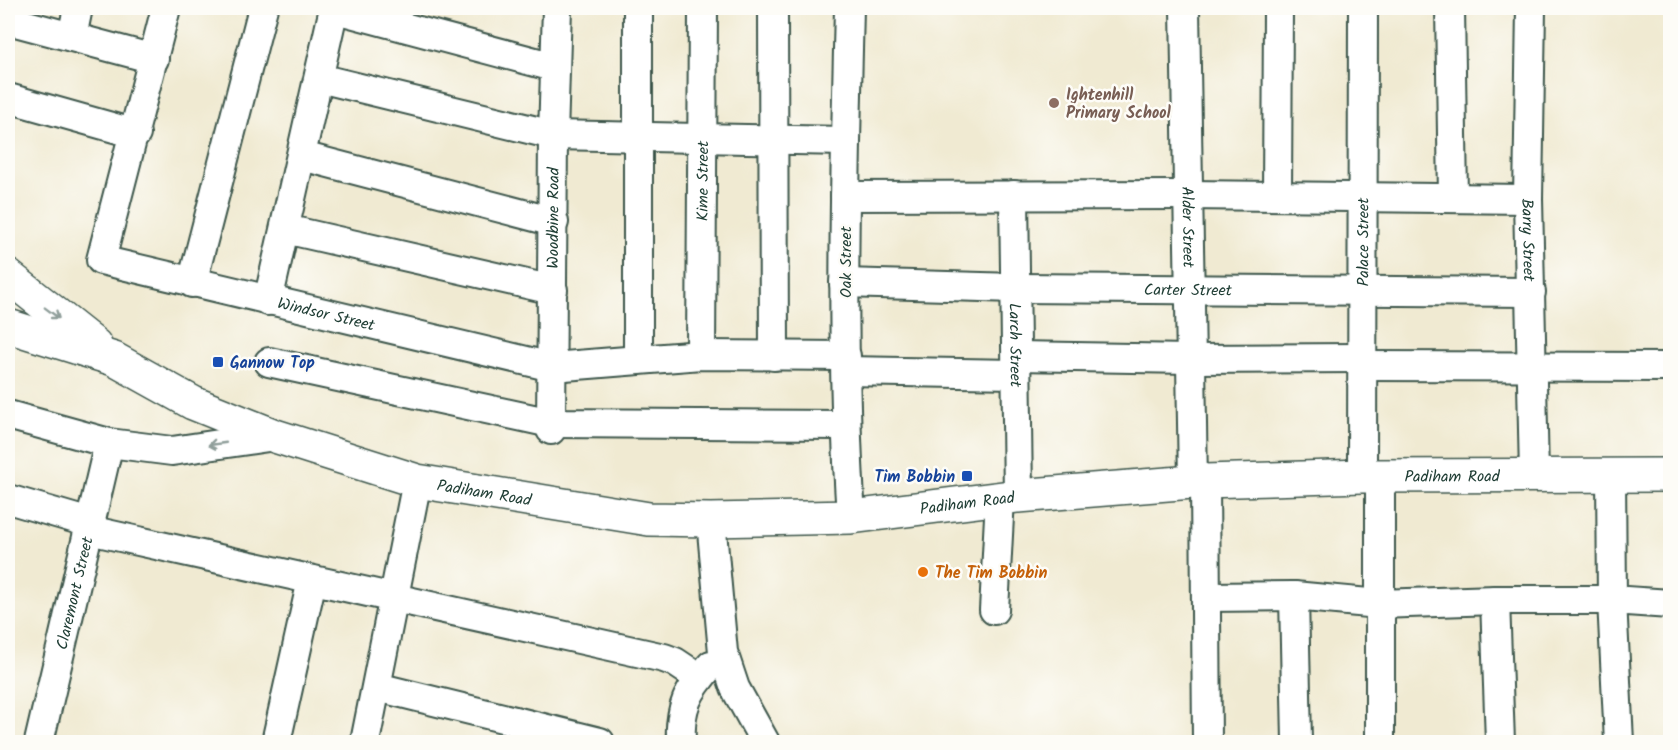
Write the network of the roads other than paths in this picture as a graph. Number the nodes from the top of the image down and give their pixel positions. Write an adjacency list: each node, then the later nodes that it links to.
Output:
1 (78, 8): 16 (street)
2 (166, 8): 17 (street)
3 (263, 8): 38 (street)
4 (333, 8): 18 (street); 19 (street)
5 (557, 8): 18 (street, Woodbine Road)
6 (638, 8): 23 (street)
7 (703, 8): 24 (street, Kime Street)
8 (773, 8): 25 (street)
9 (849, 8): 26 (street, Oak Street)
10 (1185, 8): 29 (street, Alder Street)
11 (1278, 8): 31 (street)
12 (1363, 8): 33 (street, Palace Street)
13 (1450, 8): 32 (street)
14 (1531, 8): 34 (street, Barry Street)
15 (8, 20): 16 (street)
16 (72, 37): 17 (street)
17 (154, 59): 21 (street)
18 (554, 67): 22 (street, Woodbine Road)
19 (319, 78): 22 (street); 27 (street)
20 (8, 98): 21 (street)
21 (136, 134): 38 (street, Windsor Street)
22 (552, 135): 23 (street); 35 (street, Woodbine Road)
23 (637, 137): 24 (street); 51 (street)
24 (701, 138): 25 (street); 47 (street, Kime Street)
25 (772, 140): 26 (street); 48 (street)
26 (846, 141): 30 (street, Oak Street)
27 (302, 156): 35 (street); 36 (street)
28 (1014, 195): 29 (street); 30 (street); 40 (street, Larch Street)
29 (1187, 195): 31 (street); 41 (street, Alder Street)
30 (845, 196): 39 (street, Oak Street)
31 (1277, 196): 33 (street)
32 (1453, 197): 33 (street); 34 (street)
33 (1363, 198): 42 (street, Palace Street)
34 (1528, 199): 44 (street, Barry Street)
35 (554, 222): 43 (street, Woodbine Road)
36 (285, 229): 43 (street); 45 (street)
37 (8, 276): 49 (main road, one-way to 49)
38 (192, 283): 45 (street, Windsor Street)
39 (844, 283): 40 (street, Carter Street); 54 (street, Oak Street)
40 (1016, 288): 41 (street, Carter Street); 55 (street, Larch Street)
41 (1188, 288): 42 (street, Carter Street); 50 (street, Alder Street)
42 (1362, 289): 44 (street, Carter Street); 53 (street, Palace Street)
43 (553, 290): 57 (street, Woodbine Road)
44 (1531, 292): 56 (street, Barry Street)
45 (268, 301): 57 (street, Windsor Street)
46 (8, 326): 49 (main road, Padiham Road)
47 (701, 355): 48 (street, Windsor Street); 51 (street, Windsor Street)
48 (774, 356): 54 (street, Windsor Street)
49 (114, 359): 62 (main road, Padiham Road)
50 (1190, 359): 53 (street, Windsor Street); 55 (street, Windsor Street); 69 (street, Alder Street)
51 (638, 360): 57 (street, Windsor Street)
52 (269, 362): 60 (street)
53 (1362, 362): 56 (street, Windsor Street); 67 (street, Palace Street)
54 (846, 364): 55 (street, Windsor Street); 61 (street, Oak Street)
55 (1016, 365): 70 (street, Larch Street)
56 (1532, 366): 58 (street, Windsor Street); 65 (street, Barry Street)
57 (552, 367): 60 (street, Woodbine Road)
58 (1671, 367)
59 (8, 415): 63 (street, Padiham Road)
60 (551, 426): 61 (street)
61 (846, 426): 72 (street, Oak Street)
62 (275, 436): 63 (street, Padiham Road, one-way to 63); 68 (main road, Padiham Road)
63 (109, 443): 74 (street, Claremont Street)
64 (1611, 474): 65 (main road, Padiham Road); 66 (main road, Padiham Road); 80 (street)
65 (1534, 475): 67 (main road, Padiham Road)
66 (1671, 475)
67 (1371, 476): 69 (main road, Padiham Road); 81 (street, Palace Street)
68 (417, 481): 73 (main road, Padiham Road); 78 (street)
69 (1199, 482): 70 (main road, Padiham Road); 77 (street, Alder Street)
70 (1009, 497): 72 (main road, Padiham Road); 83 (street, Larch Street)
71 (8, 499): 74 (street)
72 (851, 517): 73 (main road, Padiham Road)
73 (711, 520): 84 (street)
74 (90, 526): 75 (street); 87 (street, Claremont Street)
75 (312, 580): 78 (street); 88 (street)
76 (1294, 596): 77 (street); 81 (street); 94 (street)
77 (1207, 597): 93 (street, Alder Street)
78 (394, 598): 85 (street); 86 (street)
79 (1494, 600): 80 (street); 81 (street); 96 (street)
80 (1612, 600): 82 (street); 97 (street)
81 (1379, 604): 95 (street, Palace Street)
82 (1671, 604)
83 (994, 610)
84 (723, 652): 85 (street); 92 (street)
85 (699, 678): 91 (street)
86 (377, 687): 89 (street); 90 (street)
87 (39, 742)
88 (276, 742)
89 (365, 742)
90 (600, 742)
91 (681, 742)
92 (765, 742)
93 (1207, 742)
94 (1297, 742)
95 (1380, 742)
96 (1500, 742)
97 (1619, 742)

